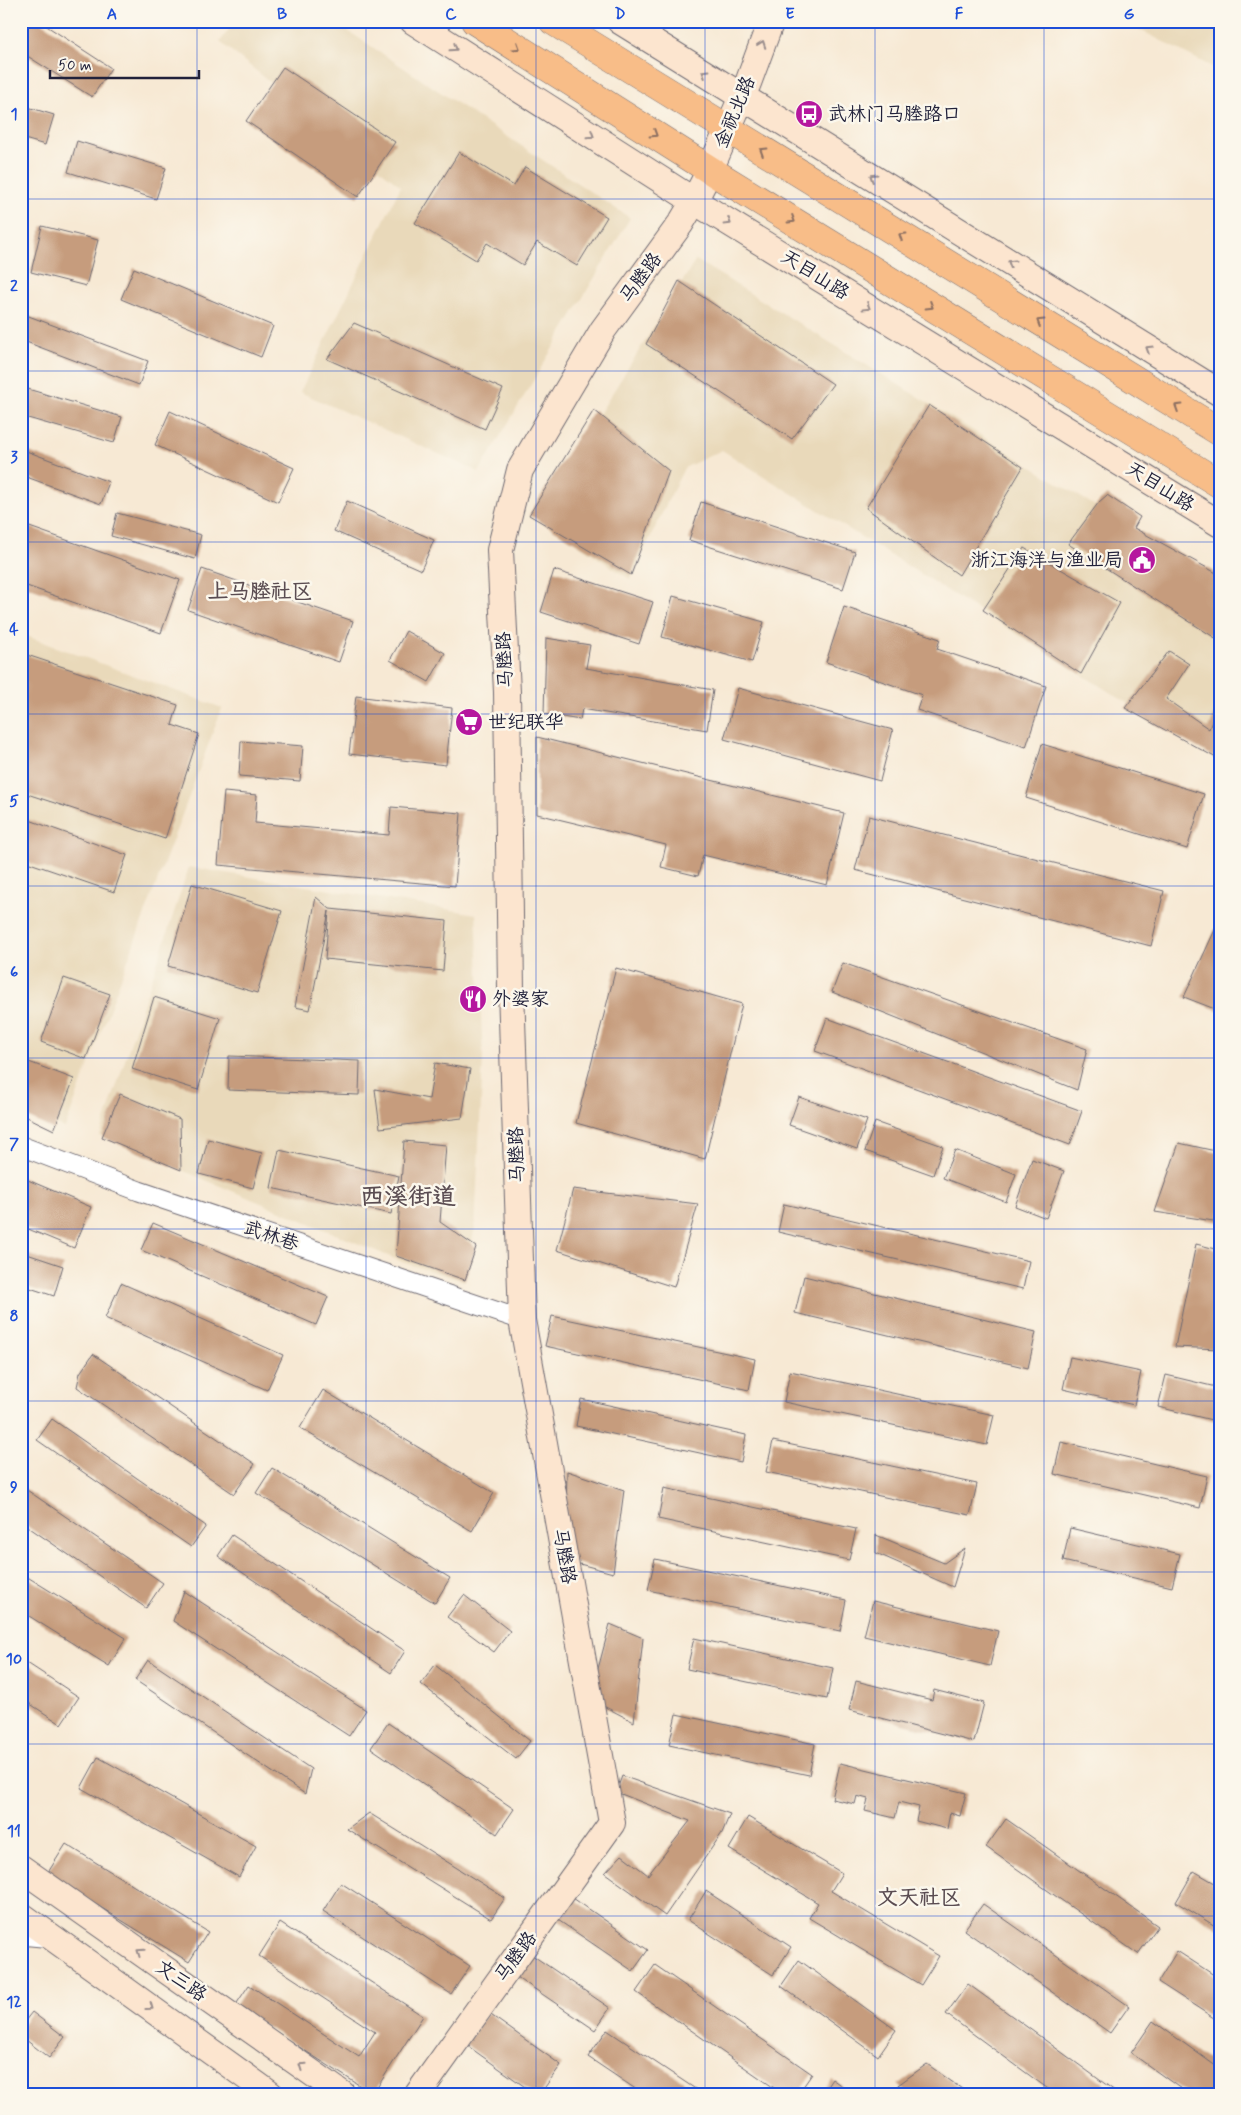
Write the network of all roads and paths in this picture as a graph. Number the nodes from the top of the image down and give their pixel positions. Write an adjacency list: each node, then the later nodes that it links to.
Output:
1 (413, 21): 9 (main road, 天目山路, one-way to 9)
2 (475, 21): 8 (main road, 天目山路, one-way to 8)
3 (553, 21): 7 (main road)
4 (620, 21): 6 (main road, one-way to 4)
5 (771, 21): 6 (main road, 金祝北路, one-way to 5)
6 (741, 95): 7 (main road, 金祝北路); 10 (main road, one-way to 6)
7 (728, 129): 8 (main road, 金祝北路); 11 (main road, one-way to 7)
8 (710, 170): 9 (main road, 金祝北路); 12 (main road, 天目山路, one-way to 12)
9 (694, 201): 13 (main road, 天目山路, one-way to 13); 15 (main road, 马塍路)
10 (1220, 393)
11 (1220, 432)
12 (1220, 484)
13 (1220, 524)
14 (21, 1146): 15 (street, 武林巷)
15 (522, 1320): 22 (main road, 马塍路)
16 (21, 1868): 21 (main road, 文三路, one-way to 16)
17 (21, 1915): 19 (main road, 文三路)
18 (21, 1935): 19 (street)
19 (54, 1938): 20 (main road, 文三路, one-way to 20)
20 (270, 2094)
21 (342, 2094)
22 (418, 2094)

